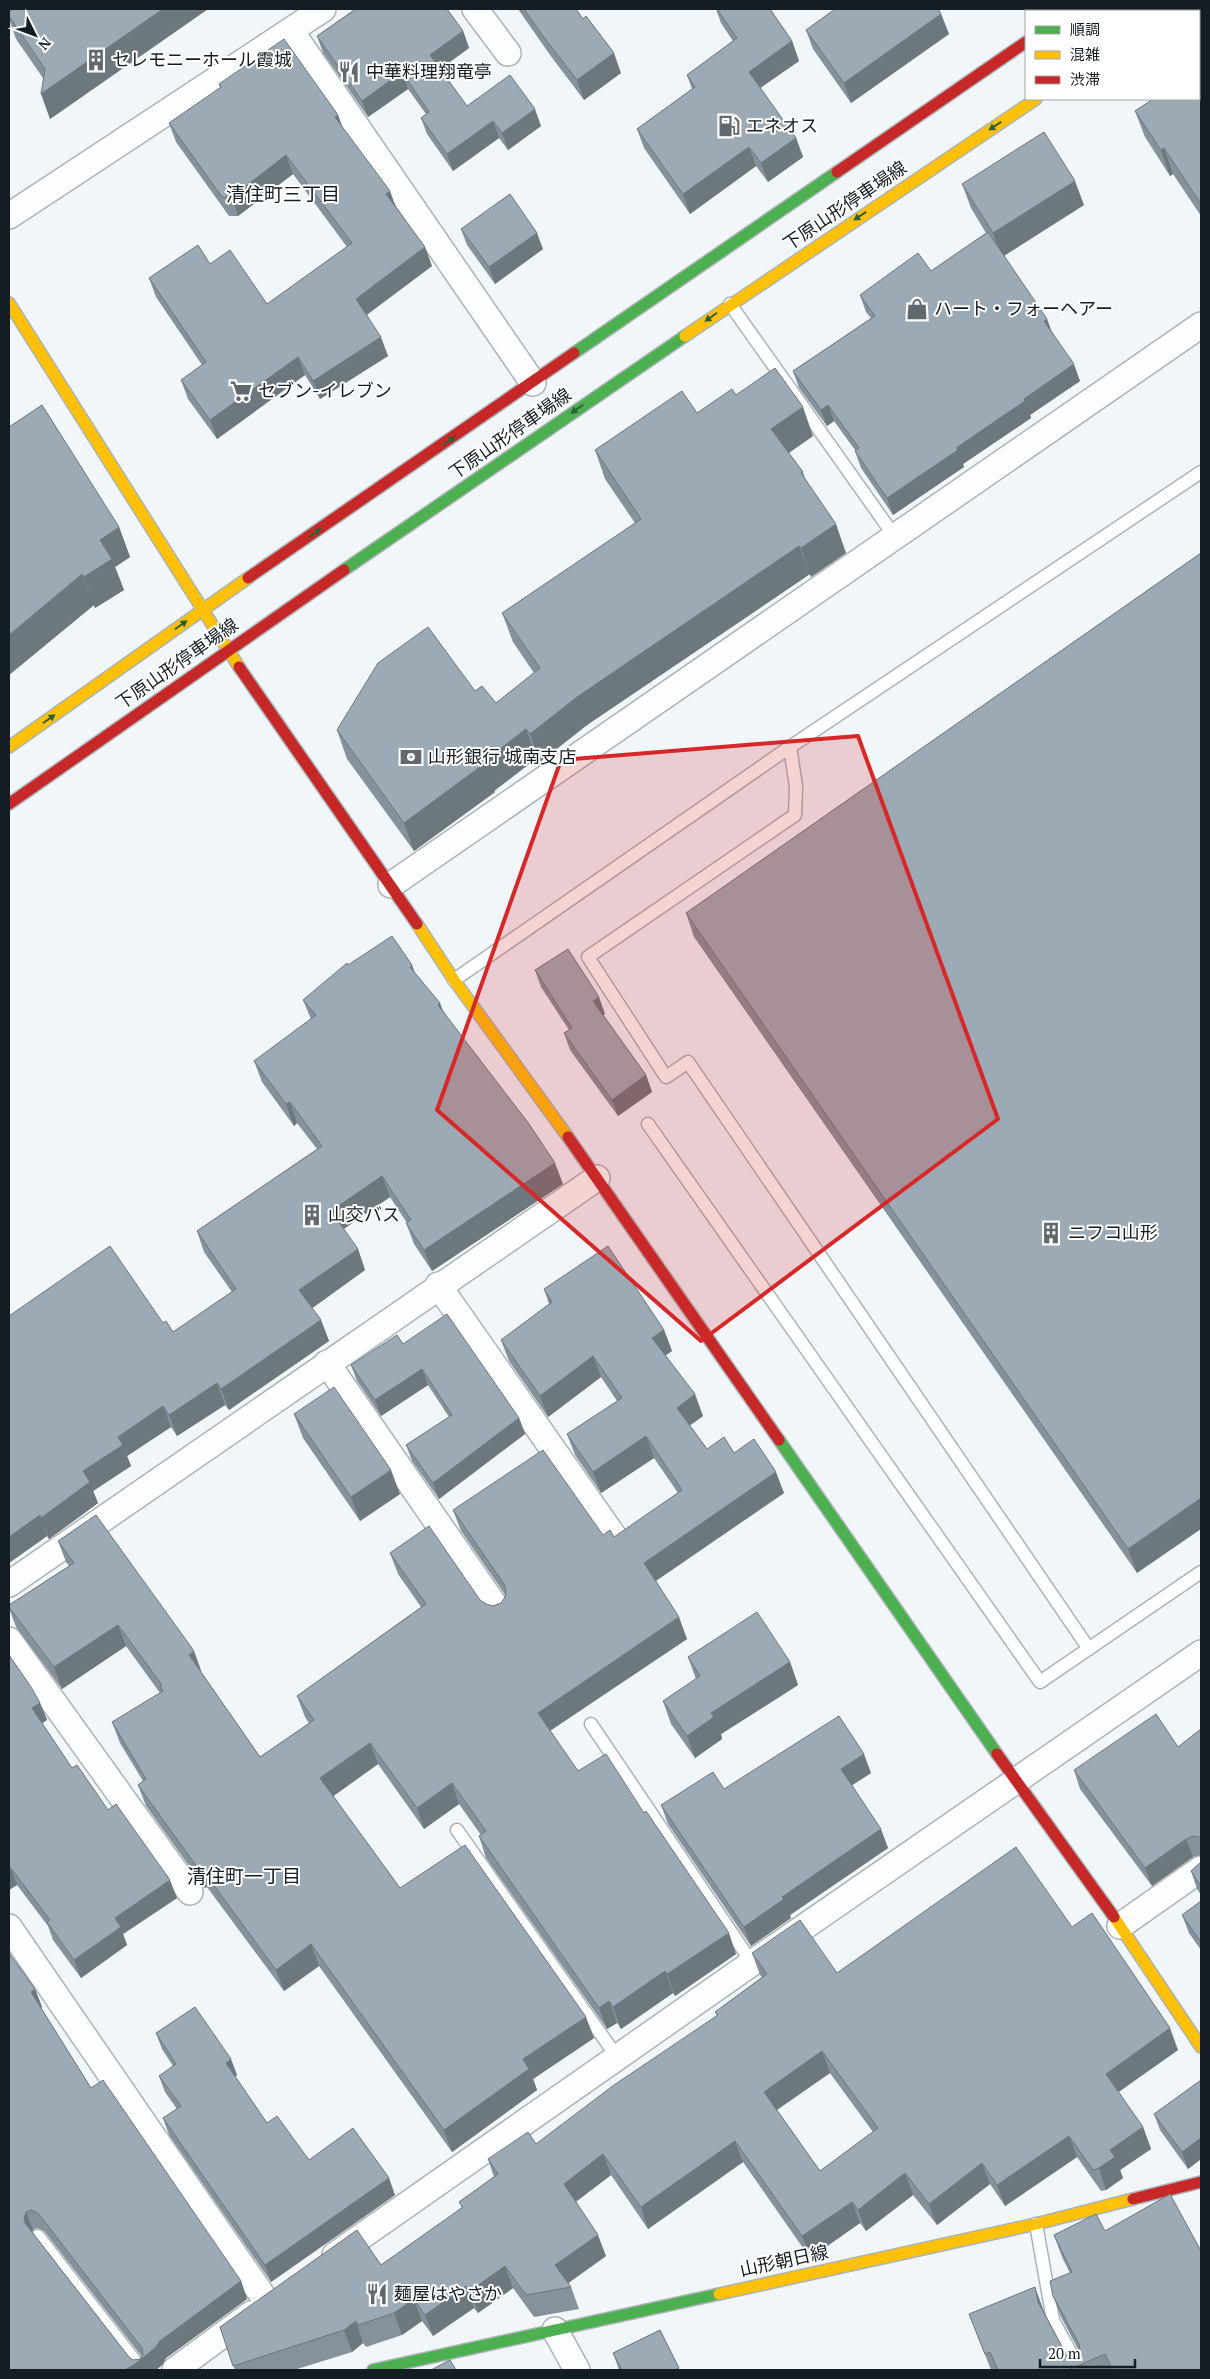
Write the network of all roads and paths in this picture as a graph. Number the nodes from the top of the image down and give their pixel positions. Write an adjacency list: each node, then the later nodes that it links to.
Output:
1 (323, 9): 3 (street)
2 (475, 9): 5 (street)
3 (291, 31): 7 (street); 11 (street)
4 (1025, 43): 11 (main road, 下原山形停車場線)
5 (508, 53)
6 (1035, 100): 9 (main road, 下原山形停車場線, one-way to 9)
7 (9, 216)
8 (9, 303): 14 (main road)
9 (730, 304): 13 (lane); 15 (main road, 下原山形停車場線, one-way to 15)
10 (1201, 325): 13 (street)
11 (533, 383): 14 (main road, 下原山形停車場線, one-way to 11)
12 (1201, 472): 17 (lane)
13 (895, 537): 19 (street)
14 (202, 610): 15 (main road); 16 (main road, 下原山形停車場線, one-way to 14)
15 (227, 650): 18 (main road, 下原山形停車場線); 19 (main road)
16 (9, 747)
17 (790, 747): 20 (lane); 30 (lane)
18 (9, 804)
19 (391, 885): 20 (main road)
20 (454, 980): 22 (main road)
21 (648, 1124): 30 (lane)
22 (597, 1178): 23 (street); 33 (main road)
23 (438, 1285): 24 (street); 25 (street)
24 (327, 1363): 27 (street); 28 (street)
25 (615, 1538)
26 (1201, 1572): 30 (lane)
27 (9, 1584)
28 (500, 1613)
29 (9, 1640): 36 (street)
30 (1089, 1649)
31 (1201, 1654): 33 (street)
32 (591, 1724): 39 (lane)
33 (1015, 1780): 38 (main road); 39 (street)
34 (457, 1830): 41 (lane)
35 (1201, 1869): 38 (street)
36 (190, 1892)
37 (9, 1926): 49 (street)
38 (1120, 1926): 40 (main road)
39 (752, 1963): 41 (street)
40 (1201, 2047)
41 (617, 2057): 45 (street)
42 (1201, 2182): 43 (main road, 山形朝日線)
43 (1036, 2224): 46 (main road, 山形朝日線); 51 (lane)
44 (38, 2236): 48 (lane)
45 (316, 2268)
46 (555, 2330): 47 (main road, 山形朝日線); 50 (street)
47 (384, 2369)
48 (142, 2370)
49 (175, 2370)
50 (576, 2370)
51 (1080, 2370)

